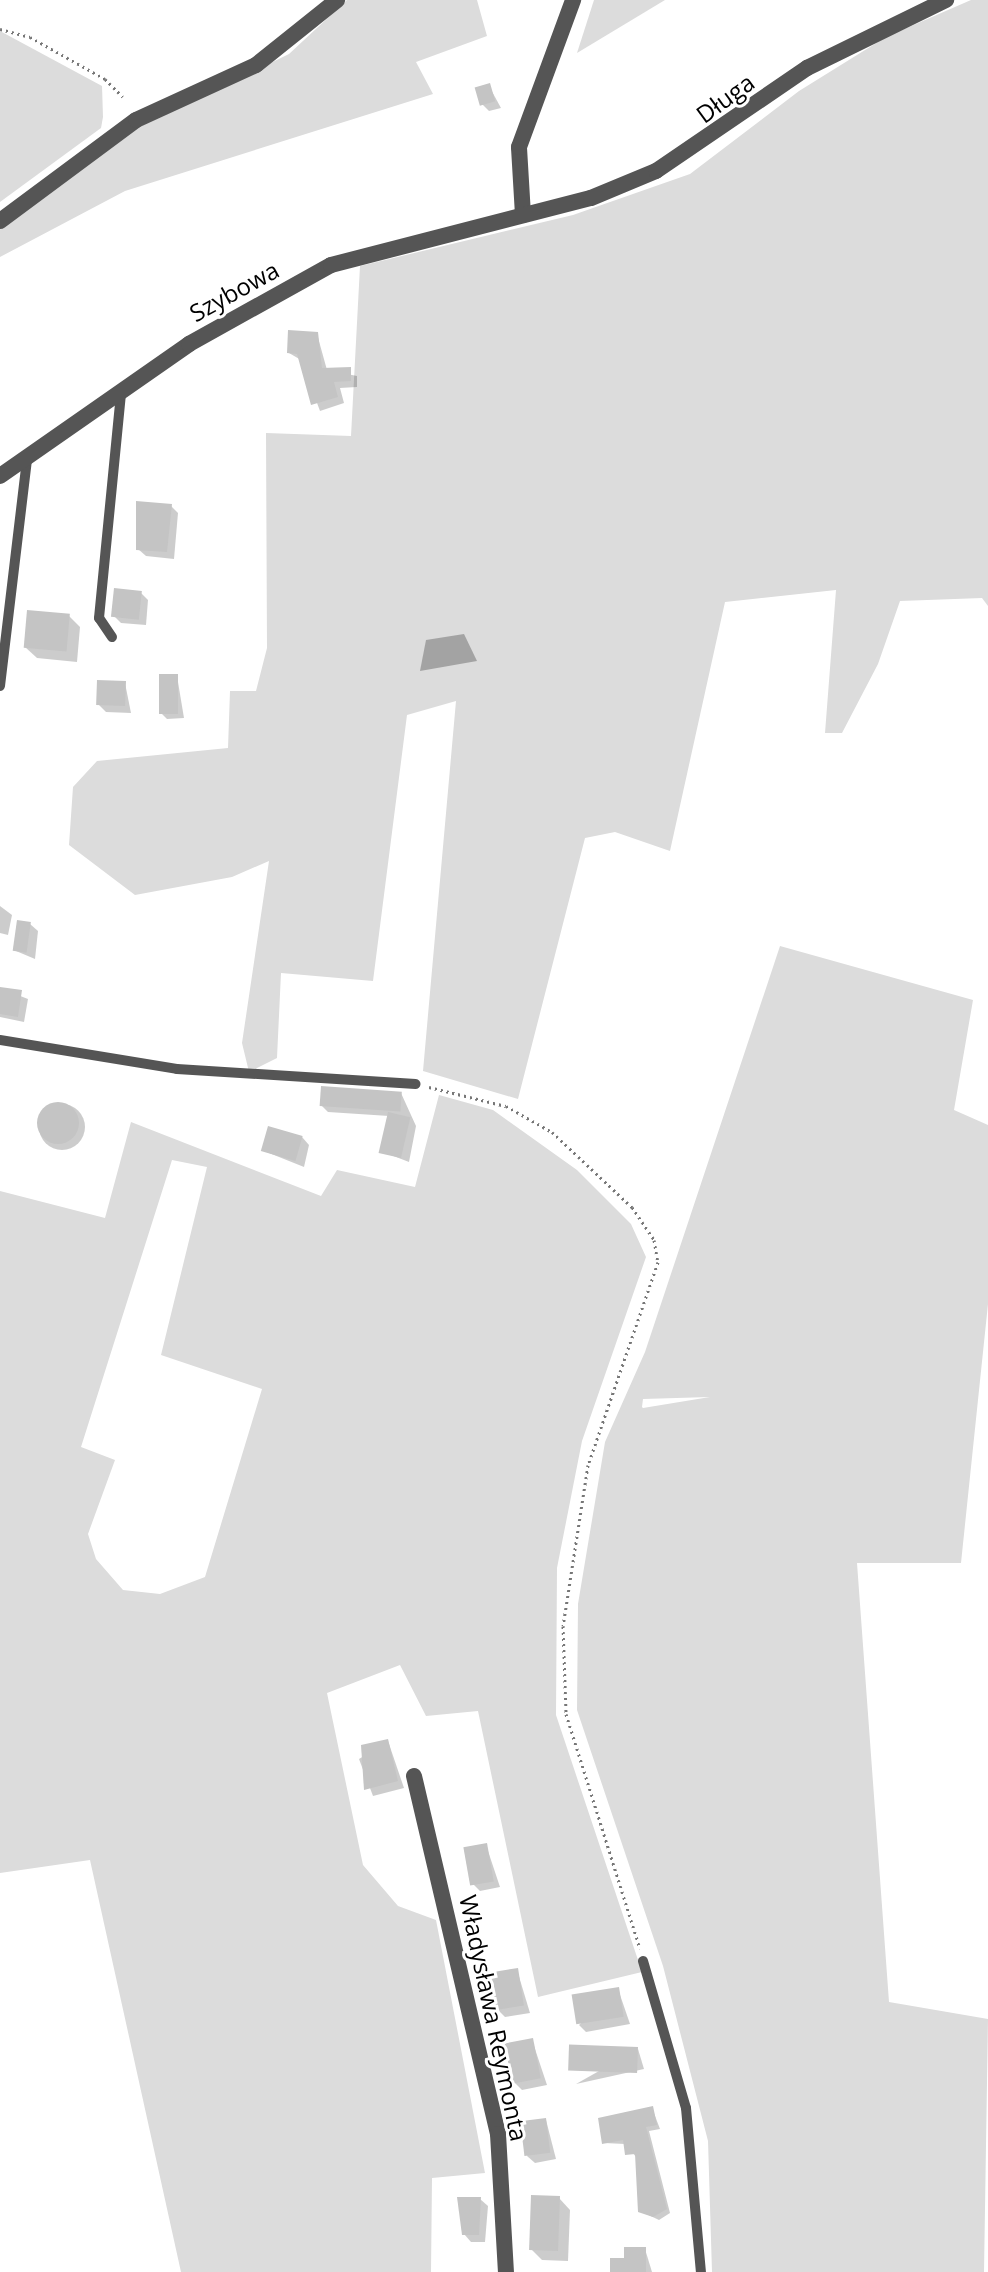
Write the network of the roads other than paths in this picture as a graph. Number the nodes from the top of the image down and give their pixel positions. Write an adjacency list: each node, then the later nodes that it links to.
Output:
1 (337, 0): 5 (street)
2 (573, 0): 4 (street)
3 (946, 0): 4 (street, Długa)
4 (523, 215): 6 (street, Szybowa)
5 (0, 221)
6 (121, 392): 7 (street, Szybowa); 9 (lane)
7 (27, 458): 8 (street, Szybowa); 10 (lane)
8 (0, 476)
9 (112, 637)
10 (0, 686)
11 (0, 1040): 12 (lane)
12 (416, 1084)
13 (414, 1776): 15 (street, Władysława Reymonta)
14 (643, 1961): 16 (lane)
15 (506, 2272)
16 (701, 2272)

